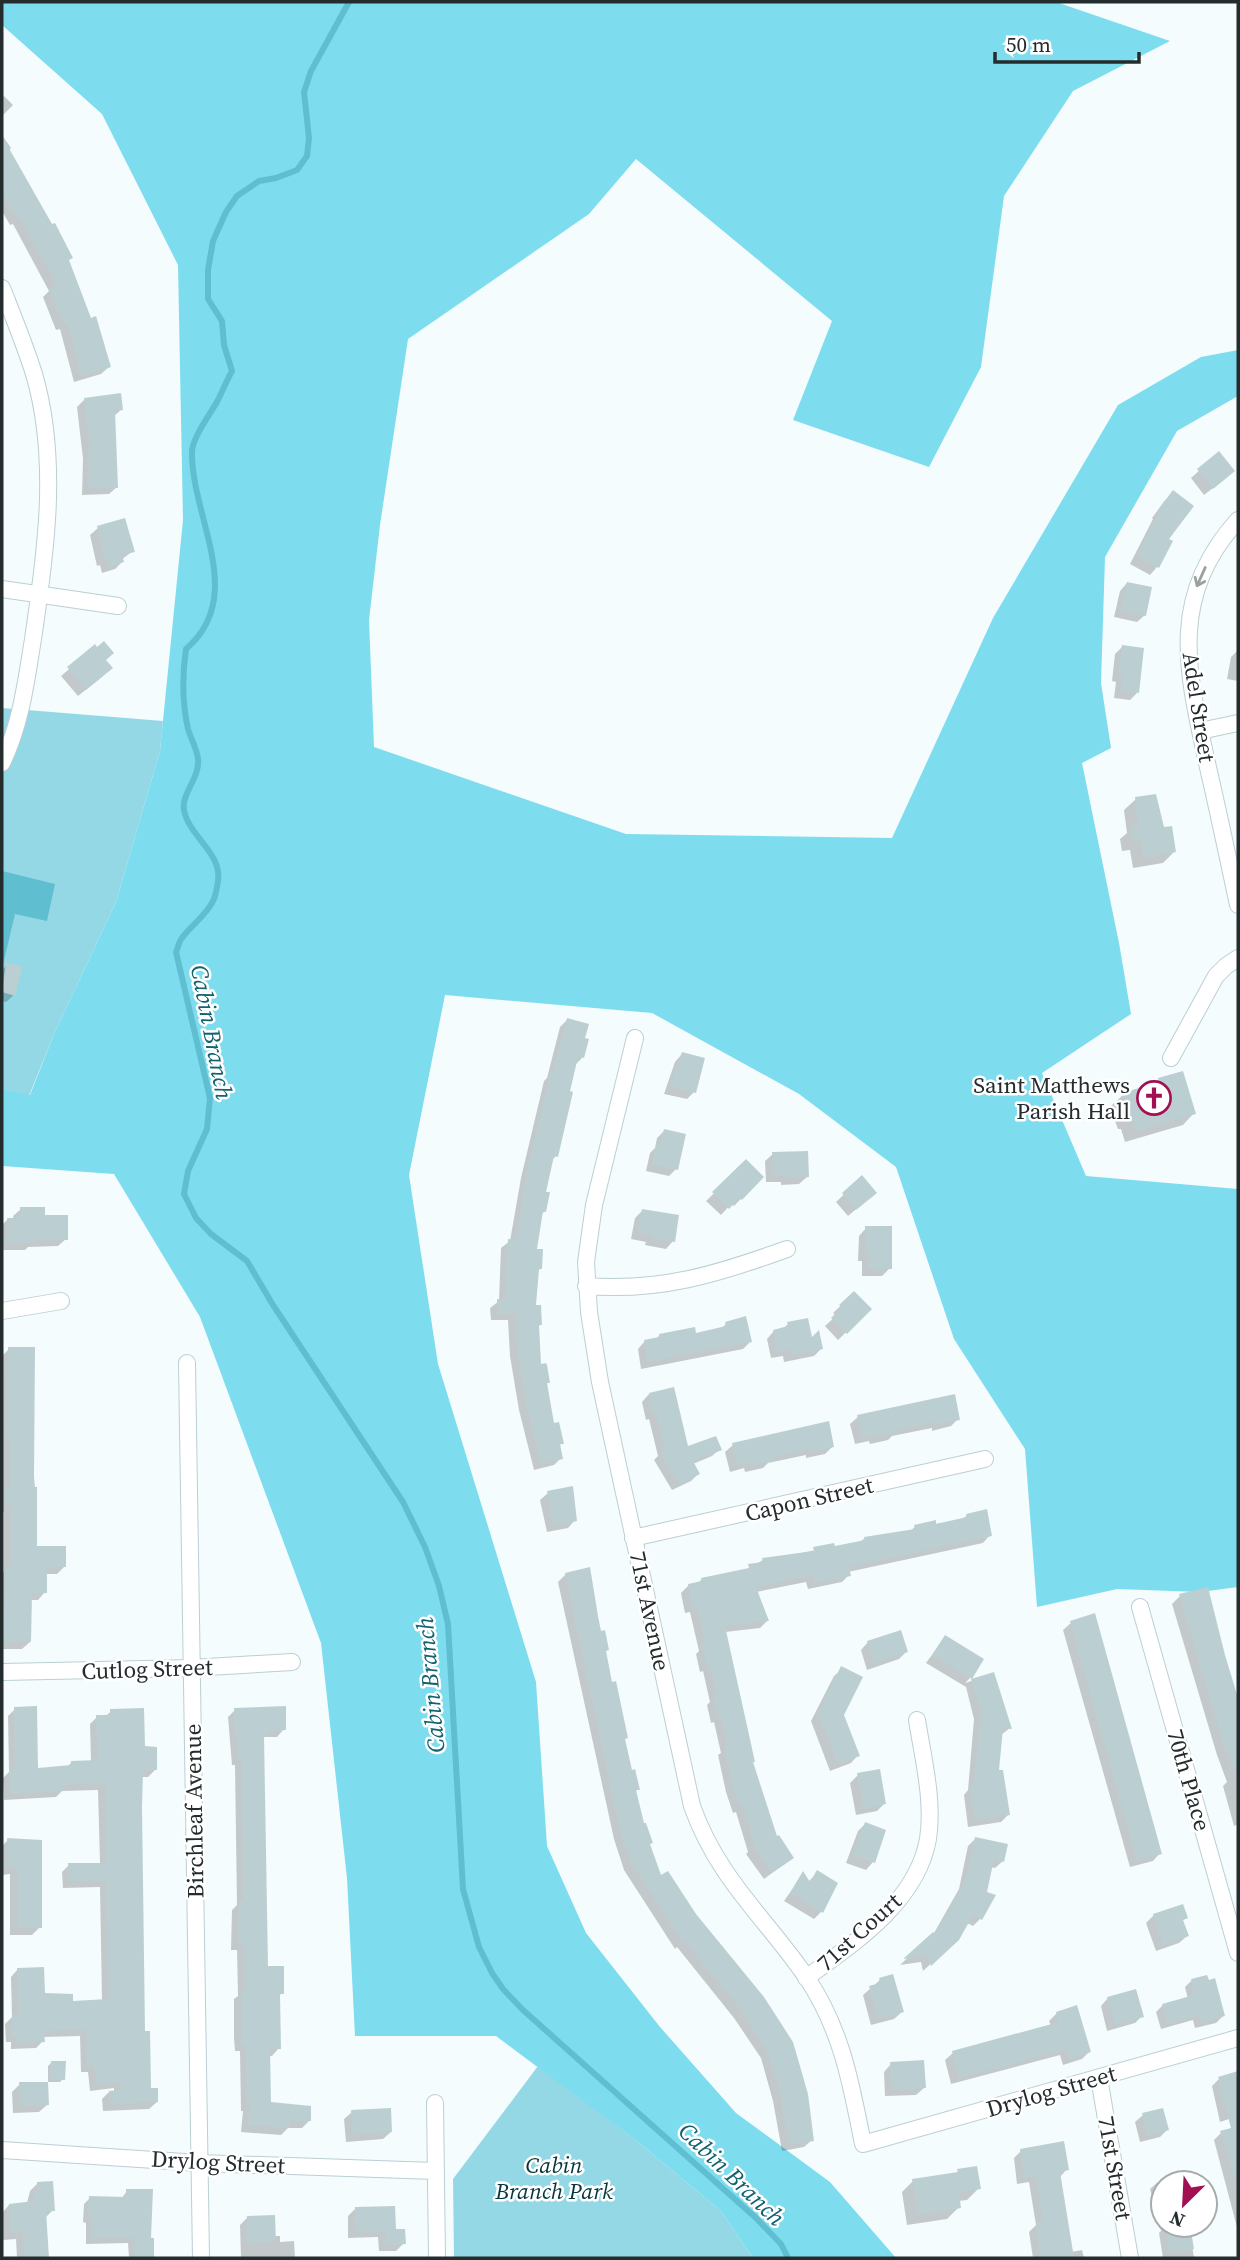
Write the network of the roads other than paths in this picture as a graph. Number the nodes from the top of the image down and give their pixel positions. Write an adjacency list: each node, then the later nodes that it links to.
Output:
1 (2, 288): 2 (street)
2 (8, 323): 5 (street)
3 (1238, 520): 8 (street, Adel Street, one-way to 8)
4 (2, 589): 5 (street)
5 (40, 595): 6 (street); 9 (street)
6 (118, 606)
7 (1238, 723): 8 (street)
8 (1200, 731): 10 (street, Adel Street)
9 (2, 763)
10 (1238, 905)
11 (1238, 958): 13 (street)
12 (635, 1038): 15 (street, 71st Avenue)
13 (1171, 1058)
14 (787, 1249): 15 (street)
15 (586, 1286): 20 (street, 71st Avenue)
16 (61, 1301): 17 (street)
17 (2, 1311)
18 (187, 1363): 23 (street, Birchleaf Avenue)
19 (985, 1459): 20 (street, Capon Street)
20 (633, 1538): 27 (street, 71st Avenue)
21 (1140, 1608): 26 (street, 70th Place)
22 (292, 1662): 23 (street, Cutlog Street)
23 (191, 1668): 24 (street, Cutlog Street); 33 (street, Birchleaf Avenue)
24 (2, 1672)
25 (917, 1720): 27 (street, 71st Court)
26 (1238, 1953)
27 (806, 1978): 31 (street, 71st Avenue)
28 (1238, 2038): 29 (street, Drylog Street)
29 (1099, 2078): 31 (street, Drylog Street); 37 (street, 71st Street)
30 (435, 2103): 34 (street)
31 (863, 2144)
32 (2, 2150): 33 (street, Drylog Street)
33 (200, 2163): 34 (street, Drylog Street); 35 (street, Birchleaf Avenue)
34 (435, 2171): 36 (street)
35 (201, 2258)
36 (437, 2258)
37 (1130, 2258)

